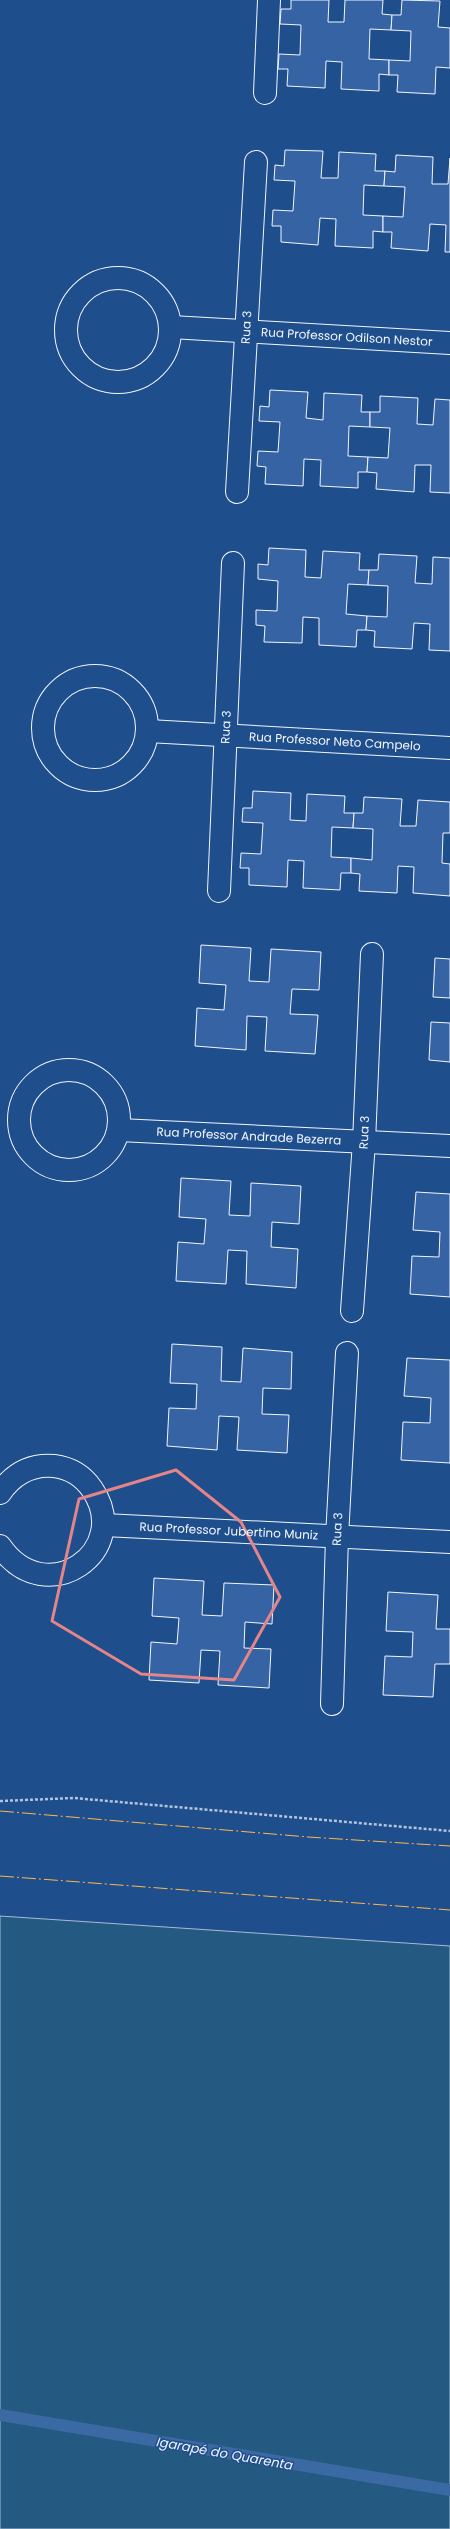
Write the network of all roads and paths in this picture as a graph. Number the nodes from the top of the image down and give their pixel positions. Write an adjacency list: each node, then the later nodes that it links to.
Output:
1 (269, 0): 2 (street)
2 (265, 93)
3 (256, 162): 5 (street, Rua 3)
4 (171, 327): 4 (street); 5 (street, Rua Professor Odilson Nestor)
5 (247, 330): 6 (street, Rua Professor Odilson Nestor); 7 (street, Rua 3)
6 (450, 343)
7 (237, 492)
8 (233, 563): 10 (street, Rua 3)
9 (148, 731): 9 (street); 10 (street, Rua Professor Neto Campelo)
10 (224, 734): 11 (street, Rua Professor Neto Campelo); 12 (street, Rua 3)
11 (450, 748)
12 (219, 891)
13 (372, 954): 15 (street, Rua 3)
14 (119, 1130): 14 (street); 15 (street, Rua Professor Andrade Bezerra)
15 (364, 1142): 16 (street, Rua Professor Andrade Bezerra); 17 (street, Rua 3)
16 (450, 1146)
17 (352, 1311)
18 (347, 1353): 21 (street, Rua 3)
19 (0, 1493): 20 (street)
20 (104, 1525): 21 (street, Rua Professor Jubertino Muniz); 23 (street)
21 (337, 1537): 22 (street, Rua Professor Jubertino Muniz); 24 (street, Rua 3)
22 (450, 1542)
23 (0, 1546)
24 (332, 1704)
25 (0, 1801): 26 (path)
26 (450, 1831)

